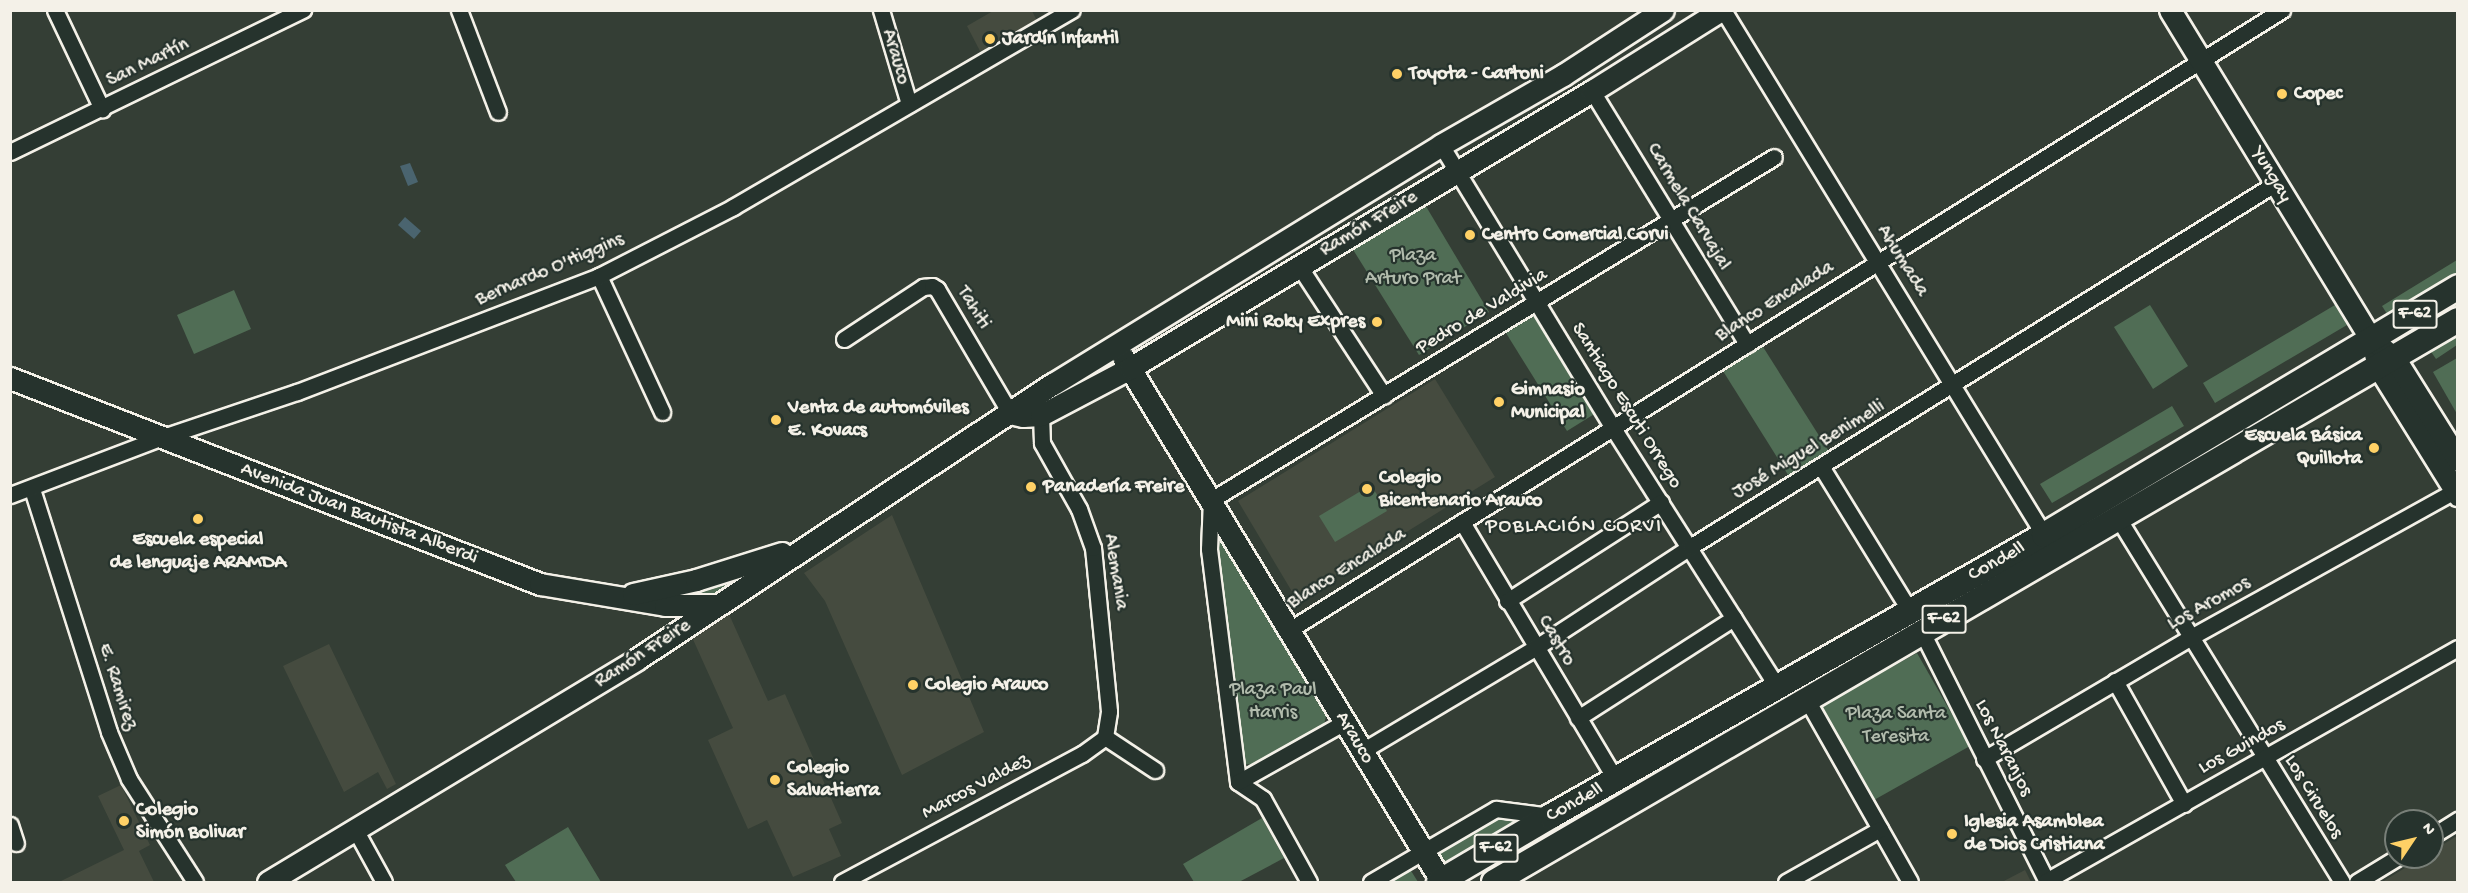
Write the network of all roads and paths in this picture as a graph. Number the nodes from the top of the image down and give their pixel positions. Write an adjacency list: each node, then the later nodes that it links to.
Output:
1 (55, 10): 13 (street)
2 (303, 10): 13 (street, San Martín)
3 (459, 10): 14 (street)
4 (881, 10): 12 (street, Arauco)
5 (1072, 10): 12 (street, Bernardo O'Higgins)
6 (1663, 10): 15 (main road, Ramón Freire)
7 (1722, 10): 11 (main road, Ramón Freire); 21 (street, Ahumada)
8 (2170, 10): 10 (main road, Yungay)
9 (2282, 10): 10 (street, Blanco Encalada)
10 (2201, 61): 19 (main road, Yungay); 21 (street, Blanco Encalada)
11 (1592, 91): 18 (main road, Ramón Freire); 20 (street, Carmela Carvajal)
12 (909, 104): 23 (street, Bernardo O'Higgins)
13 (102, 109): 16 (street, San Martín)
14 (498, 112)
15 (1441, 145): 18 (street, Santiago Escuti Orrego); 30 (main road, Ramón Freire)
16 (10, 152)
17 (1774, 157): 20 (street, Pedro de Valdivia)
18 (1458, 171): 22 (main road, Ramón Freire); 25 (street, Santiago Escuti Orrego)
19 (2276, 183): 28 (main road, Yungay); 35 (street, José Miguel Benimelli)
20 (1670, 219): 25 (street, Pedro de Valdivia); 29 (street, Carmela Carvajal)
21 (1878, 262): 29 (street, Blanco Encalada); 35 (street, Ahumada)
22 (1299, 266): 32 (main road, Ramón Freire); 36 (street)
23 (599, 276): 37 (street); 41 (street, Bernardo O'Higgins)
24 (2457, 287): 28 (main road, Condell / F-62)
25 (1538, 303): 36 (street, Pedro de Valdivia); 40 (street, Santiago Escuti Orrego)
26 (2457, 320): 31 (main road, Condell / F-62)
27 (844, 339): 38 (street, Tahiti)
28 (2371, 339): 31 (main road, Yungay); 51 (main road, Condell / F-62)
29 (1747, 344): 40 (street, Blanco Encalada)
30 (1117, 346): 32 (main road, Arauco); 34 (main road, Ramón Freire)
31 (2387, 364): 42 (main road, Yungay); 45 (main road, Yungay); 49 (main road, Condell / F-62)
32 (1130, 368): 39 (main road, Ramón Freire); 47 (main road, Arauco)
33 (10, 378): 41 (main road, Avenida Juan Bautista Alberdi)
34 (1053, 384): 38 (main road, Ramón Freire); 39 (main road)
35 (1954, 386): 43 (street, José Miguel Benimelli); 51 (street, Ahumada)
36 (1384, 396): 47 (street, Pedro de Valdivia)
37 (662, 412)
38 (1010, 412): 39 (main road); 52 (main road, Ramón Freire)
39 (1041, 415): 71 (street, Alemania)
40 (1613, 428): 48 (street, Santiago Escuti Orrego); 50 (street, Blanco Encalada)
41 (163, 437): 44 (street, Bernardo O'Higgins); 54 (main road, Avenida Juan Bautista Alberdi)
42 (2457, 460)
43 (1822, 468): 53 (street, José Miguel Benimelli); 58 (street)
44 (32, 489): 46 (street, Bernardo O'Higgins); 88 (street, E. Ramirez)
45 (2457, 492): 63 (street, Los Aromos)
46 (10, 495)
47 (1211, 500): 60 (main road, Arauco); 77 (street)
48 (1661, 502): 53 (street, Santiago Escuti Orrego); 55 (street)
49 (2118, 518): 61 (main road, Condell / F-62); 63 (street, Los Ciruelos)
50 (1462, 522): 55 (street, Castro); 60 (street, Blanco Encalada)
51 (2044, 535): 58 (main road, Condell / F-62)
52 (821, 536): 54 (main road); 57 (main road, Ramón Freire)
53 (1690, 547): 59 (street, Santiago Escuti Orrego); 64 (street, José Miguel Benimelli)
54 (613, 597): 56 (main road, Avenida Juan Bautista Alberdi)
55 (1507, 601): 64 (street, Castro)
56 (665, 605): 57 (main road, Avenida Juan Bautista Alberdi); 62 (main road)
57 (718, 605): 62 (main road, Ramón Freire)
58 (1910, 611): 67 (main road, Condell / F-62)
59 (1734, 618): 67 (street, Santiago Escuti Orrego); 69 (street)
60 (1289, 630): 70 (main road, Arauco)
61 (1922, 632): 68 (main road, Condell / F-62); 73 (street, Los Naranjos)
62 (673, 635): 84 (main road, Ramón Freire)
63 (2192, 637): 66 (street, Los Aromos); 74 (street, Los Ciruelos)
64 (1535, 648): 69 (street, Castro); 72 (street, José Miguel Benimelli)
65 (2457, 648): 74 (street, Los Guindos)
66 (2115, 681): 73 (street, Los Aromos); 78 (street)
67 (1778, 688): 76 (main road, Condell / F-62)
68 (1806, 699): 83 (street); 95 (main road, Condell / F-62)
69 (1578, 718): 76 (street, Castro)
70 (1345, 722): 72 (main road, Arauco); 77 (street)
71 (1105, 736): 75 (street); 91 (street, Marcos Valdez)
72 (1362, 751): 86 (main road, Arauco)
73 (1984, 759): 98 (street, Los Naranjos)
74 (2264, 759): 78 (street, Los Guindos); 99 (street, Los Ciruelos)
75 (1155, 770)
76 (1616, 780): 79 (main road, Condell / F-62)
77 (1238, 782): 92 (street)
78 (2184, 804): 98 (street, Los Guindos)
79 (1551, 816): 86 (street); 94 (main road, Condell / F-62)
80 (2457, 820): 82 (street)
81 (10, 825): 85 (street)
82 (2444, 828)
83 (1880, 829): 96 (street); 97 (street)
84 (356, 831): 89 (main road, Ramón Freire); 90 (street)
85 (16, 843)
86 (1424, 852): 93 (street); 94 (main road, Arauco)
87 (2384, 866): 100 (street)
88 (195, 882)
89 (268, 882)
90 (384, 882)
91 (842, 882)
92 (1309, 882)
93 (1371, 882)
94 (1441, 882)
95 (1494, 882)
96 (1786, 882)
97 (1910, 882)
98 (2047, 882)
99 (2342, 882)
100 (2357, 882)

